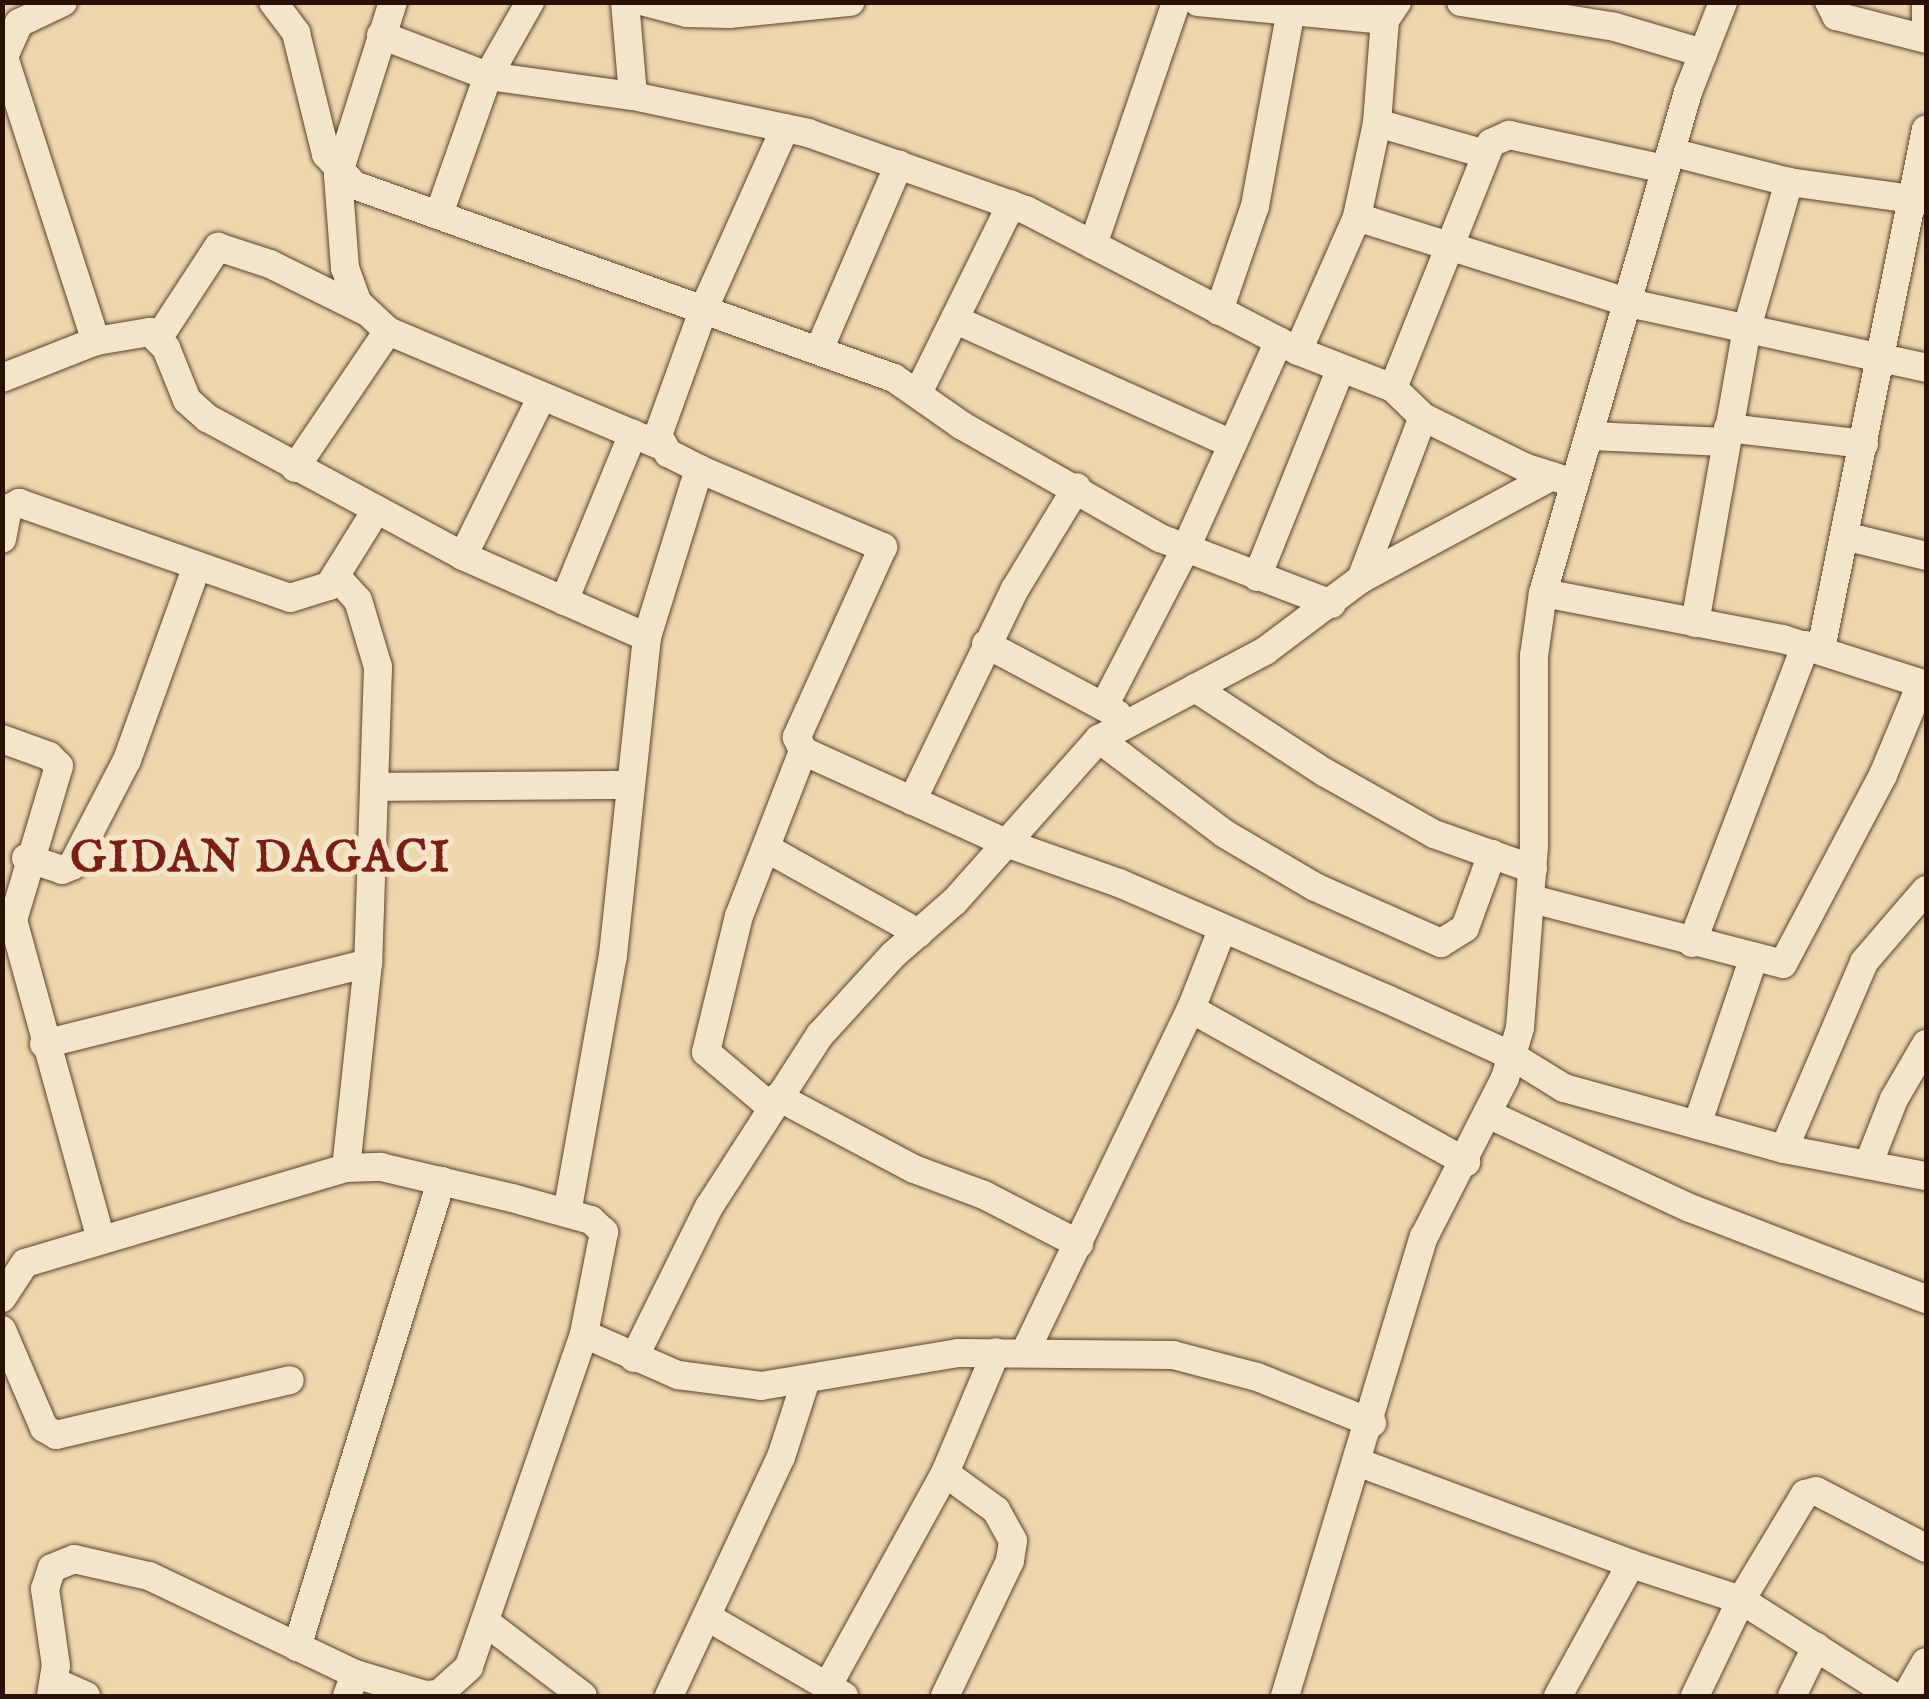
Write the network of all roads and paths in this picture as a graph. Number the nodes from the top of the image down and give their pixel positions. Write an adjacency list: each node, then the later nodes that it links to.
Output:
1 (63, 2): 43 (street)
2 (273, 2): 27 (street)
3 (393, 2): 17 (street)
4 (530, 2): 19 (street)
5 (624, 2): 20 (street)
6 (645, 2): 13 (street)
7 (850, 2): 13 (street)
8 (1176, 2): 33 (street)
9 (1198, 2): 14 (street)
10 (1461, 2): 18 (street)
11 (1722, 2): 18 (street)
12 (1829, 2): 16 (street)
13 (800, 4)
14 (1298, 11): 15 (street); 38 (street)
15 (1391, 11): 21 (street)
16 (1926, 23)
17 (381, 35): 19 (street); 27 (street)
18 (1703, 53): 25 (street)
19 (488, 76): 20 (street); 31 (street)
20 (633, 96): 22 (street)
21 (1376, 123): 24 (street); 32 (street)
22 (785, 128): 26 (street); 36 (street)
23 (1926, 128): 29 (street)
24 (1485, 154): 25 (street); 34 (street)
25 (1668, 160): 28 (street); 35 (street)
26 (899, 164): 30 (street); 45 (street)
27 (338, 174): 31 (street); 37 (street)
28 (1788, 182): 29 (street); 40 (street)
29 (1920, 200): 46 (street)
30 (1011, 204): 33 (street); 39 (street)
31 (439, 214): 36 (street)
32 (1357, 217): 34 (street); 44 (street)
33 (1093, 246): 38 (street)
34 (1449, 247): 35 (street); 50 (street)
35 (1629, 303): 40 (street); 56 (street)
36 (704, 308): 45 (street); 59 (street)
37 (365, 311): 41 (street); 42 (street)
38 (1219, 311): 44 (street)
39 (956, 320): 51 (street); 57 (street)
40 (1747, 328): 46 (street); 55 (street)
41 (388, 331): 52 (street); 60 (street)
42 (159, 337): 43 (street); 60 (street)
43 (96, 341): 49 (street)
44 (1289, 346): 47 (street); 57 (street)
45 (819, 350): 51 (street)
46 (1879, 359): 48 (street); 58 (street)
47 (1341, 368): 50 (street); 71 (street)
48 (1926, 368)
49 (2, 378)
50 (1394, 388): 53 (street)
51 (919, 390): 63 (street)
52 (542, 396): 54 (street); 68 (street)
53 (1423, 417): 62 (street); 73 (street)
54 (633, 434): 59 (street); 75 (street)
55 (1727, 435): 56 (street); 58 (street); 77 (street)
56 (1591, 436): 62 (street)
57 (1232, 444): 67 (street)
58 (1864, 444): 65 (street)
59 (659, 445): 61 (street)
60 (294, 468): 64 (street)
61 (699, 469): 78 (street); 87 (street)
62 (1565, 479): 73 (street); 74 (street)
63 (1078, 487): 67 (street); 79 (street)
64 (375, 512): 68 (street); 72 (street)
65 (1844, 536): 69 (street); 80 (street)
66 (2, 539): 70 (street)
67 (1186, 550): 71 (street); 83 (street)
68 (463, 556): 75 (street)
69 (1926, 556)
70 (196, 568): 72 (street); 94 (street)
71 (1257, 576): 76 (street)
72 (337, 578): 89 (street)
73 (1361, 579): 76 (street)
74 (1543, 593): 77 (street); 95 (street)
75 (564, 601): 78 (street)
76 (1332, 604): 82 (street)
77 (1695, 623): 80 (street)
78 (647, 637): 88 (street)
79 (986, 644): 83 (street); 90 (street)
80 (1813, 647): 81 (street); 100 (street)
81 (1924, 684): 101 (street)
82 (1194, 688): 84 (street); 93 (street)
83 (1104, 706): 84 (street)
84 (1129, 720): 85 (street)
85 (1099, 738): 91 (street); 93 (street)
86 (2, 739): 94 (street)
87 (803, 751): 90 (street); 92 (street)
88 (628, 786): 89 (street); 117 (street)
89 (378, 787): 103 (street)
90 (912, 801): 91 (street)
91 (1006, 843): 98 (street); 99 (street)
92 (766, 848): 99 (street); 108 (street)
93 (1492, 854): 95 (street)
94 (26, 858): 102 (street)
95 (1533, 869): 97 (street)
96 (1926, 890): 111 (street)
97 (1532, 899): 100 (street); 107 (street)
98 (1222, 930): 104 (street); 107 (street)
99 (919, 933): 108 (street)
100 (1692, 943): 101 (street)
101 (1753, 960): 110 (street)
102 (11, 961): 105 (street)
103 (368, 963): 105 (street); 114 (street)
104 (1191, 1009): 112 (street); 119 (street)
105 (44, 1044): 118 (street)
106 (1926, 1044): 113 (street)
107 (1512, 1056): 109 (street); 110 (street)
108 (774, 1102): 119 (street); 125 (street)
109 (1488, 1114): 112 (street); 121 (street)
110 (1697, 1125): 111 (street)
111 (1784, 1150): 113 (street)
112 (1466, 1162): 128 (street)
113 (1868, 1165): 115 (street)
114 (346, 1168): 116 (street); 118 (street)
115 (1926, 1176)
116 (441, 1181): 117 (street); 136 (street)
117 (566, 1213): 123 (street)
118 (100, 1240): 120 (street)
119 (1080, 1244): 124 (street)
120 (2, 1298)
121 (1926, 1299)
122 (2, 1330): 126 (street)
123 (584, 1334): 125 (street); 135 (street)
124 (1011, 1352): 127 (street); 128 (street); 130 (street)
125 (634, 1358): 127 (street)
126 (290, 1380)
127 (806, 1383): 134 (street)
128 (1372, 1423): 129 (street)
129 (1360, 1463): 132 (street); 146 (street)
130 (945, 1474): 141 (street); 145 (street)
131 (1926, 1548): 133 (street)
132 (1632, 1564): 133 (street); 147 (street)
133 (1741, 1600): 137 (street); 148 (street)
134 (709, 1618): 141 (street); 144 (street)
135 (488, 1624): 139 (street); 143 (street)
136 (297, 1646): 139 (street); 140 (street)
137 (1816, 1647): 149 (street); 150 (street)
138 (1926, 1662): 151 (street)
139 (351, 1685)
140 (53, 1689): 142 (street)
141 (836, 1692)
142 (86, 1696)
143 (583, 1696)
144 (668, 1696)
145 (946, 1696)
146 (1284, 1696)
147 (1558, 1696)
148 (1695, 1696)
149 (1792, 1696)
150 (1894, 1696)
151 (1906, 1696)

